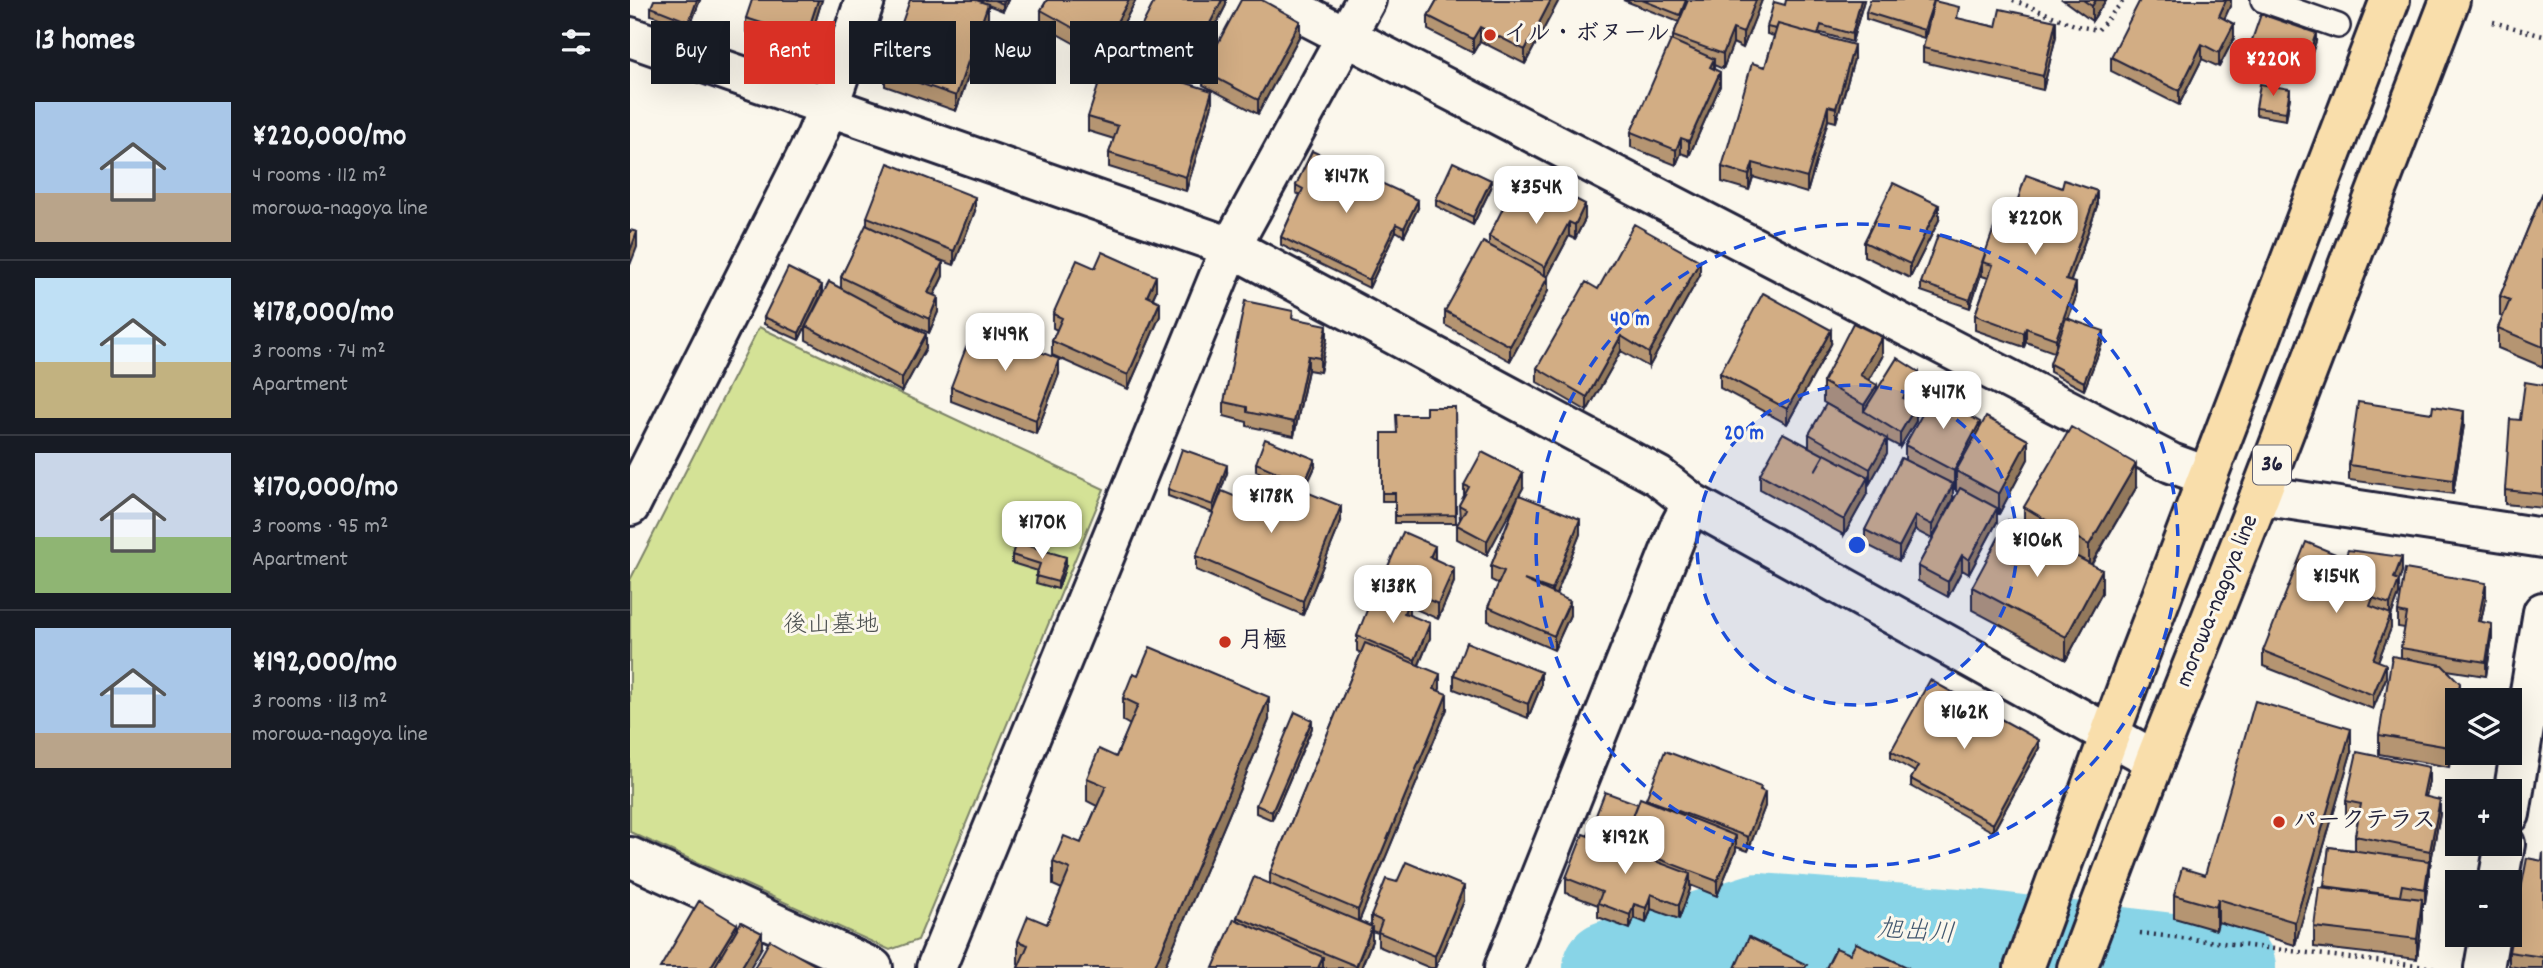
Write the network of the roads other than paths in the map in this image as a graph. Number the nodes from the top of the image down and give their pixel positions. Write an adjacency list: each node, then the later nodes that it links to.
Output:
1 (865, 0): 10 (street)
2 (1276, 0): 9 (street)
3 (1366, 0): 9 (street)
4 (2263, 0): 7 (lane)
5 (2390, 0): 12 (main road, 36)
6 (2450, 0): 13 (main road, morowa-nagoya line / 36)
7 (2338, 26)
8 (630, 37): 10 (street)
9 (1348, 37): 11 (street); 12 (street)
10 (829, 105): 11 (street); 15 (street)
11 (1231, 247): 14 (street); 24 (street)
12 (2207, 476): 18 (main road, 36)
13 (2260, 495): 16 (street); 19 (main road, morowa-nagoya line / 36)
14 (1692, 503): 18 (street); 25 (street)
15 (630, 506)
16 (2543, 538)
17 (2543, 612): 20 (street)
18 (2109, 734): 19 (street); 26 (main road, 36)
19 (2155, 760): 27 (main road, morowa-nagoya line / 36)
20 (2516, 779)
21 (630, 857): 23 (street)
22 (2488, 947): 28 (street)
23 (873, 968)
24 (936, 968)
25 (1504, 968)
26 (2024, 968)
27 (2077, 968)
28 (2484, 968)

